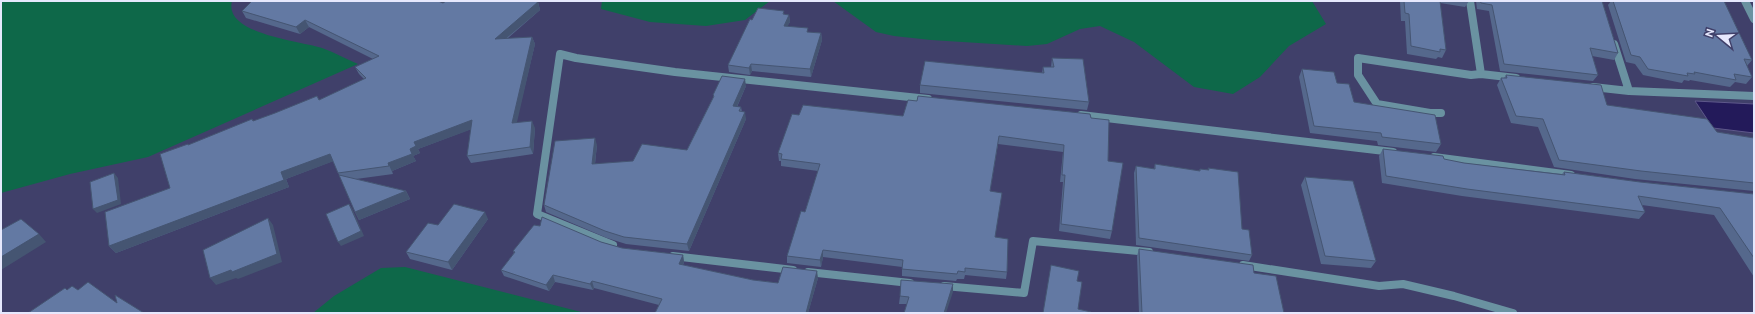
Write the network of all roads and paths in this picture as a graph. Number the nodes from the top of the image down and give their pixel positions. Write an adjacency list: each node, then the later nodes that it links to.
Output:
1 (1470, 1): 5 (street)
2 (1745, 1): 3 (street)
3 (1754, 19)
4 (1613, 39): 8 (street)
5 (1481, 74): 6 (street); 11 (street)
6 (1520, 79)
7 (1582, 86): 8 (street)
8 (1629, 91): 9 (street)
9 (1754, 96)
10 (935, 100): 16 (street)
11 (1441, 113)
12 (1075, 114): 13 (street)
13 (1404, 154)
14 (1428, 156): 15 (street)
15 (1581, 177)
16 (618, 247)
17 (1159, 254): 21 (street)
18 (666, 255): 20 (street)
19 (1236, 264): 22 (street)
20 (921, 284)
21 (937, 285)
22 (1513, 313)

